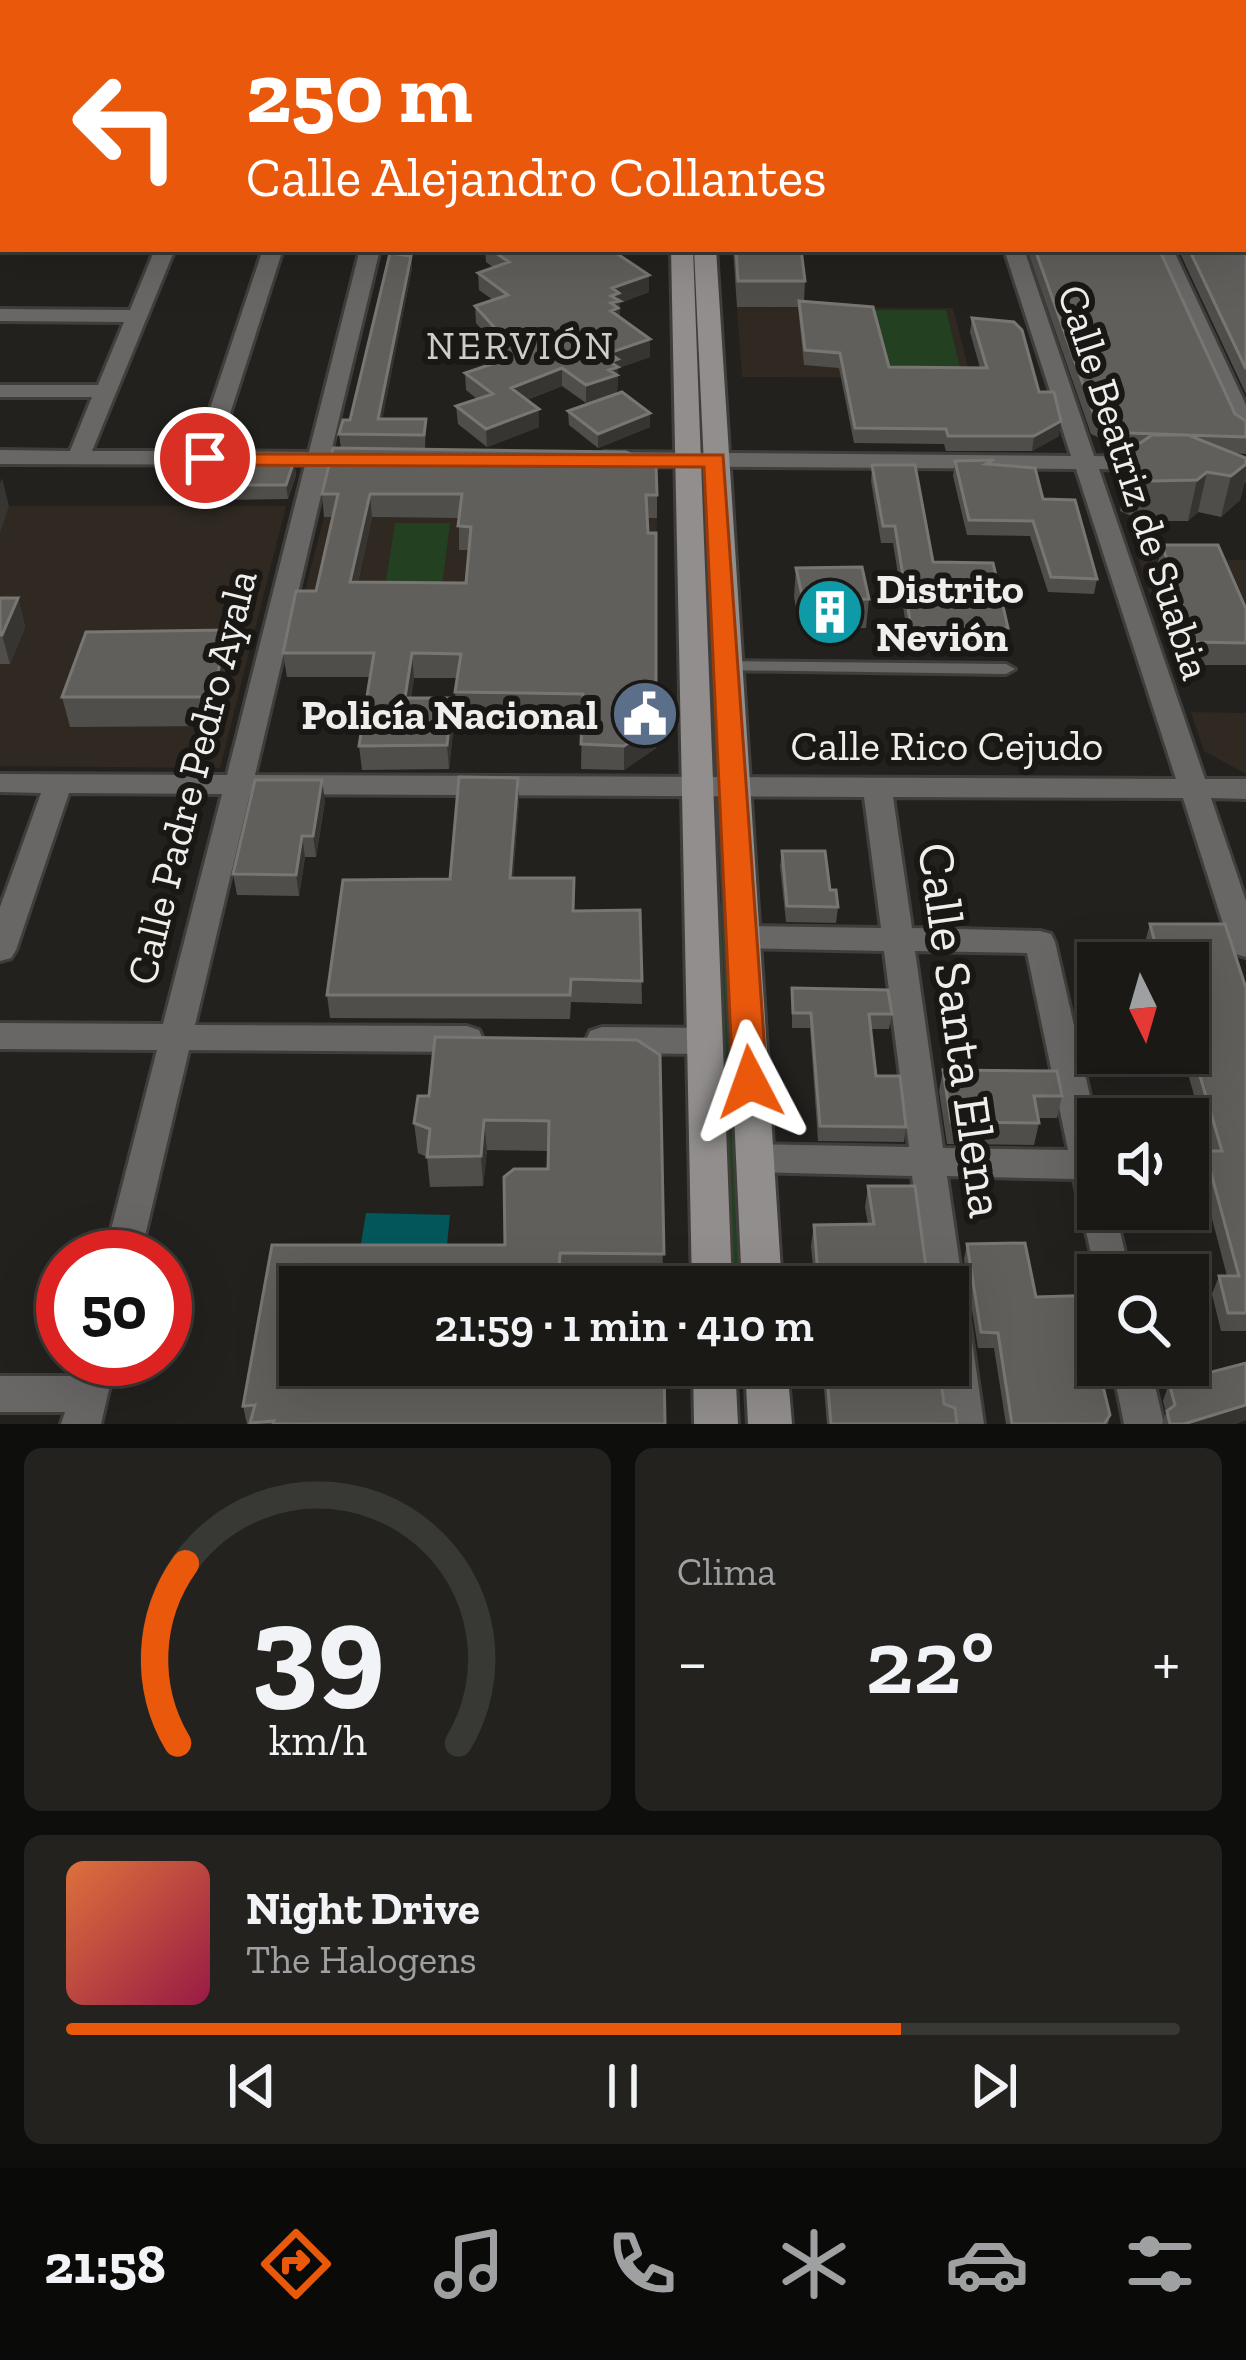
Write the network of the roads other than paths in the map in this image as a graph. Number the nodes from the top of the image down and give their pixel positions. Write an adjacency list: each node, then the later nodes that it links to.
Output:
1 (164, 252): 9 (street)
2 (272, 252): 15 (street)
3 (369, 252): 16 (street, Calle Padre Pedro Ayala)
4 (682, 252): 19 (main road)
5 (705, 252): 19 (main road)
6 (1015, 252): 20 (street, Calle Beatriz de Suabia)
7 (1164, 252): 12 (street)
8 (0, 315): 9 (street)
9 (137, 316): 11 (street)
10 (0, 391): 11 (street)
11 (106, 391): 14 (street)
12 (1246, 429)
13 (0, 457): 14 (street)
14 (78, 458): 15 (street)
15 (205, 458): 16 (street)
16 (318, 459): 17 (street); 26 (street, Calle Padre Pedro Ayala)
17 (402, 459)
18 (586, 460): 19 (street)
19 (702, 460): 20 (street); 22 (main road); 27 (main road)
20 (1084, 463): 21 (street); 29 (street, Calle Beatriz de Suabia)
21 (1200, 464)
22 (725, 666): 23 (street); 27 (main road)
23 (1006, 669)
24 (0, 783): 25 (street, Calle Rico Cejudo)
25 (58, 784): 26 (street, Calle Rico Cejudo); 34 (street)
26 (237, 787): 27 (street, Calle Rico Cejudo); 36 (street, Calle Padre Pedro Ayala)
27 (715, 787): 28 (street, Calle Rico Cejudo); 31 (main road); 39 (main road)
28 (877, 787): 29 (street, Calle Rico Cejudo); 32 (street, Calle Santa Elena)
29 (1193, 789): 30 (street, Calle Rico Cejudo); 33 (street, Calle Beatriz de Suabia)
30 (1246, 789)
31 (741, 938): 32 (street); 41 (main road)
32 (897, 940): 40 (street); 42 (street, Calle Santa Elena)
33 (1246, 946)
34 (0, 950)
35 (0, 1036): 36 (street)
36 (176, 1037): 37 (street); 44 (street, Calle Padre Pedro Ayala)
37 (499, 1040)
38 (570, 1040): 39 (street)
39 (706, 1041): 45 (main road)
40 (1077, 1114)
41 (755, 1158): 42 (street); 46 (main road)
42 (929, 1162): 43 (street); 47 (street, Calle Santa Elena)
43 (1077, 1165)
44 (129, 1230)
45 (711, 1266)
46 (761, 1266)
47 (942, 1266)
48 (715, 1386): 54 (main road)
49 (767, 1386): 55 (main road)
50 (959, 1386): 56 (street)
51 (1136, 1386): 57 (street)
52 (89, 1392): 53 (street)
53 (0, 1394)
54 (716, 1424)
55 (770, 1424)
56 (964, 1424)
57 (1144, 1424)

